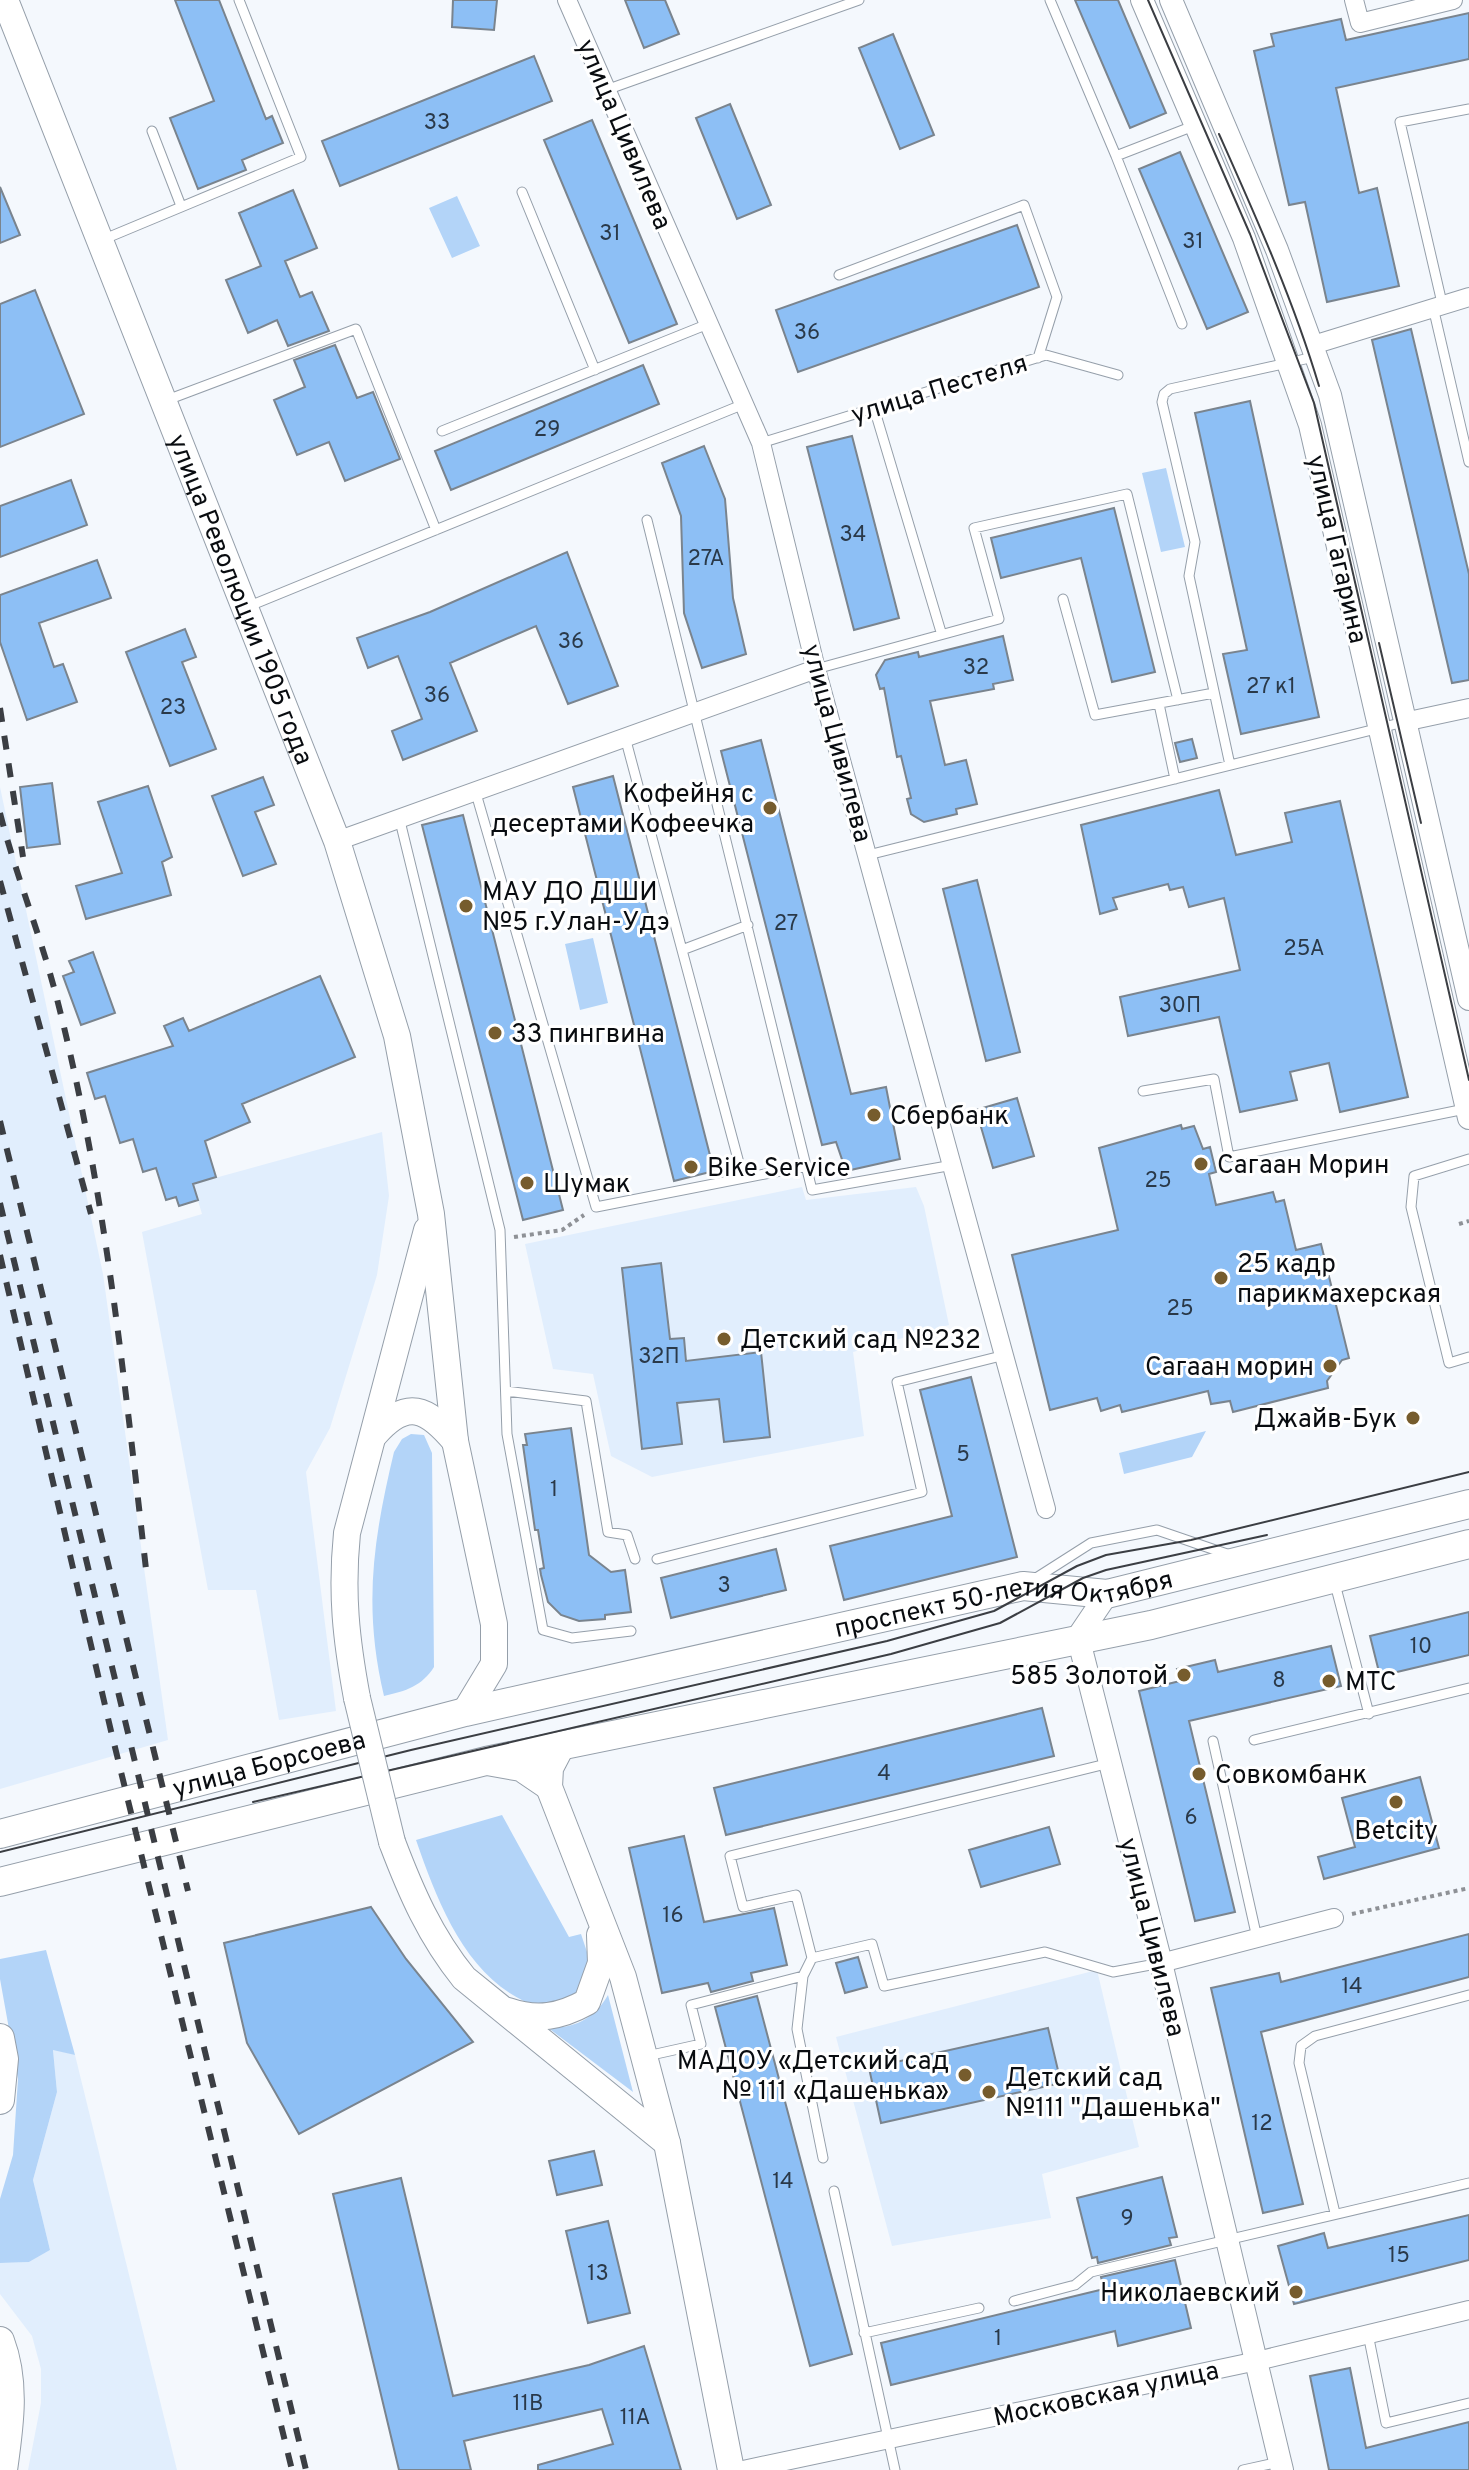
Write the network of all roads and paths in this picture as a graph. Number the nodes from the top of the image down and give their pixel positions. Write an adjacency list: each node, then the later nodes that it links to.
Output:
1 (5, 0): 17 (main road, улица Революции 1905 года)
2 (239, 0): 16 (lane)
3 (567, 0): 10 (street, улица Цивилева)
4 (859, 0): 10 (lane)
5 (1050, 0): 14 (lane)
6 (1354, 0): 7 (street)
7 (1453, 0)
8 (1178, 1): 9 (street); 23 (street, улица Гагарина)
9 (1144, 5): 12 (street, улица Гагарина)
10 (604, 91): 21 (street, улица Цивилева)
11 (1469, 109): 20 (lane)
12 (1196, 125): 14 (lane); 25 (street, улица Гагарина)
13 (152, 131): 16 (lane)
14 (1116, 156): 22 (lane)
15 (522, 192): 26 (lane)
16 (181, 206): 17 (lane)
17 (100, 240): 28 (main road, улица Революции 1905 года)
18 (839, 275): 24 (lane)
19 (1469, 297): 20 (street)
20 (1437, 305): 23 (street); 33 (lane)
21 (708, 324): 26 (lane); 29 (street, улица Цивилева)
22 (1182, 324)
23 (1315, 350): 25 (lane); 45 (street, улица Гагарина)
24 (1038, 358): 27 (lane, улица Пестеля); 30 (lane, улица Пестеля)
25 (1290, 362): 40 (lane); 46 (street, улица Гагарина)
26 (595, 370): 31 (lane)
27 (1118, 375)
28 (163, 401): 35 (lane); 37 (main road, улица Революции 1905 года)
29 (744, 404): 32 (street, улица Цивилева); 35 (lane)
30 (874, 408): 32 (lane, улица Пестеля); 38 (lane)
31 (442, 431)
32 (761, 443): 39 (street, улица Цивилева)
33 (1469, 462)
34 (647, 520): 44 (lane)
35 (436, 530): 37 (lane)
36 (1063, 599): 42 (lane)
37 (245, 608): 52 (main road, улица Революции 1905 года)
38 (941, 632): 39 (lane); 41 (lane)
39 (816, 669): 44 (street); 53 (street, улица Цивилева)
40 (1214, 693): 41 (lane); 48 (lane)
41 (1178, 700): 42 (lane)
42 (1159, 704): 49 (lane)
43 (1469, 708): 45 (street)
44 (696, 712): 47 (street); 54 (lane)
45 (1404, 722): 46 (lane); 56 (street, улица Гагарина)
46 (1378, 729): 48 (lane); 58 (street, улица Гагарина)
47 (625, 737): 50 (street); 55 (lane)
48 (1230, 765): 49 (lane)
49 (1175, 779): 53 (lane)
50 (475, 790): 51 (street); 63 (lane)
51 (399, 817): 52 (street); 67 (lane)
52 (337, 841): 64 (main road, улица Революции 1905 года)
53 (868, 855): 60 (street, улица Цивилева)
54 (748, 925): 55 (lane); 61 (lane)
55 (682, 950): 62 (lane)
56 (1469, 999)
57 (1143, 1091): 58 (lane)
58 (1468, 1112)
59 (1469, 1159): 69 (lane)
60 (953, 1165): 61 (lane); 68 (street, улица Цивилева)
61 (806, 1166): 62 (lane)
62 (743, 1178): 63 (lane)
63 (596, 1207): 67 (path)
64 (431, 1214): 71 (main road, улица Революции 1905 года); 72 (main road, улица Революции 1905 года)
65 (1469, 1221): 66 (path)
66 (1459, 1224)
67 (500, 1239): 70 (lane)
68 (1005, 1355): 74 (street, улица Цивилева); 77 (lane)
69 (1469, 1357)
70 (506, 1391): 76 (lane); 82 (lane)
71 (375, 1434): 72 (main road); 104 (main road, улица Революции 1905 года, bridge)
72 (455, 1441): 86 (main road, улица Революции 1905 года)
73 (1469, 1504): 78 (main road, проспект 50-летия Октября)
74 (1046, 1509)
75 (1469, 1544): 79 (main road, проспект 50-летия Октября)
76 (635, 1559)
77 (657, 1559)
78 (1240, 1559): 80 (lane); 81 (main road, проспект 50-летия Октября)
79 (1333, 1577): 83 (main road, проспект 50-летия Октября); 87 (lane)
80 (1023, 1586): 81 (main road, проспект 50-летия Октября); 85 (main road, проспект 50-летия Октября)
81 (1107, 1594): 83 (street)
82 (631, 1631)
83 (1078, 1637): 90 (main road, проспект 50-летия Октября); 92 (street, улица Цивилева)
84 (1469, 1688): 87 (lane)
85 (538, 1698): 86 (main road, улица Борсоева)
86 (465, 1712): 94 (main road, улица Борсоева)
87 (1369, 1714): 88 (lane)
88 (1254, 1740)
89 (1213, 1741): 99 (lane)
90 (561, 1747): 91 (main road, проспект 50-летия Октября); 93 (main road)
91 (486, 1761): 93 (main road); 95 (main road, проспект 50-летия Октября)
92 (1110, 1763): 100 (lane); 101 (street, улица Цивилева)
93 (549, 1787): 98 (main road, улица Революции 1905 года)
94 (0, 1834)
95 (0, 1882)
96 (1469, 1888): 97 (path)
97 (1334, 1918): 99 (street)
98 (600, 1923): 104 (main road, улица Революции 1905 года); 106 (main road, улица Революции 1905 года)
99 (1257, 1938): 101 (street)
100 (812, 1958): 101 (lane); 102 (lane)
101 (1161, 1963): 113 (street, улица Цивилева)
102 (803, 1976): 106 (lane); 109 (lane)
103 (1469, 1995): 112 (lane)
104 (499, 2007): 108 (main road, улица Революции 1905 года)
105 (0, 2038): 107 (main road)
106 (644, 2057): 108 (main road, улица Революции 1905 года)
107 (0, 2100)
108 (667, 2143): 125 (main road, улица Революции 1905 года)
109 (823, 2158)
110 (1469, 2183): 112 (lane)
111 (834, 2191): 117 (lane)
112 (1335, 2213): 113 (lane)
113 (1227, 2238): 114 (lane); 120 (street, улица Цивилева)
114 (1014, 2301)
115 (979, 2308): 117 (lane)
116 (1469, 2310): 118 (street, Московская улица)
117 (864, 2333): 122 (lane)
118 (1368, 2334): 120 (street, Московская улица); 121 (lane)
119 (0, 2341): 124 (main road)
120 (1257, 2361): 122 (street, Московская улица); 123 (street, улица Цивилева)
121 (1469, 2403)
122 (886, 2440): 126 (street, Московская улица); 127 (lane)
123 (1281, 2466): 128 (lane)
124 (3, 2470)
125 (731, 2470)
126 (743, 2470)
127 (895, 2470)
128 (1243, 2470)

